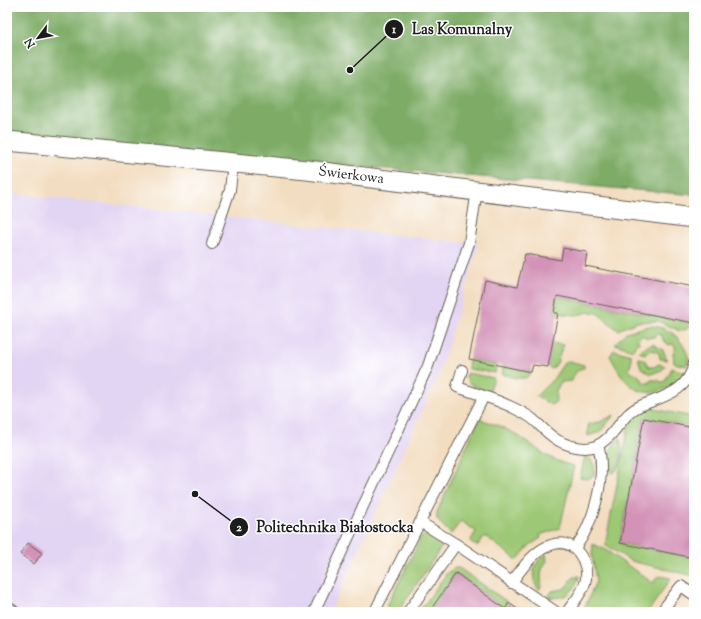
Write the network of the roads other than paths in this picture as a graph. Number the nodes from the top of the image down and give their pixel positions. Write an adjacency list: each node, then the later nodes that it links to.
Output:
1 (7, 141): 2 (street, Świerkowa)
2 (233, 163): 3 (street, Świerkowa); 5 (lane)
3 (477, 190): 4 (street, Świerkowa); 17 (lane)
4 (694, 218)
5 (212, 244)
6 (694, 363): 9 (lane)
7 (462, 370): 8 (lane)
8 (484, 396): 9 (lane); 10 (lane)
9 (598, 445): 12 (lane)
10 (420, 522): 11 (lane); 18 (lane)
11 (456, 544): 13 (lane); 19 (lane)
12 (576, 548): 13 (lane); 21 (lane)
13 (511, 583): 20 (lane)
14 (694, 595): 22 (lane)
15 (7, 606): 16 (lane)
16 (15, 612)
17 (314, 612)
18 (375, 612)
19 (408, 612)
20 (556, 612)
21 (567, 612)
22 (661, 612)

